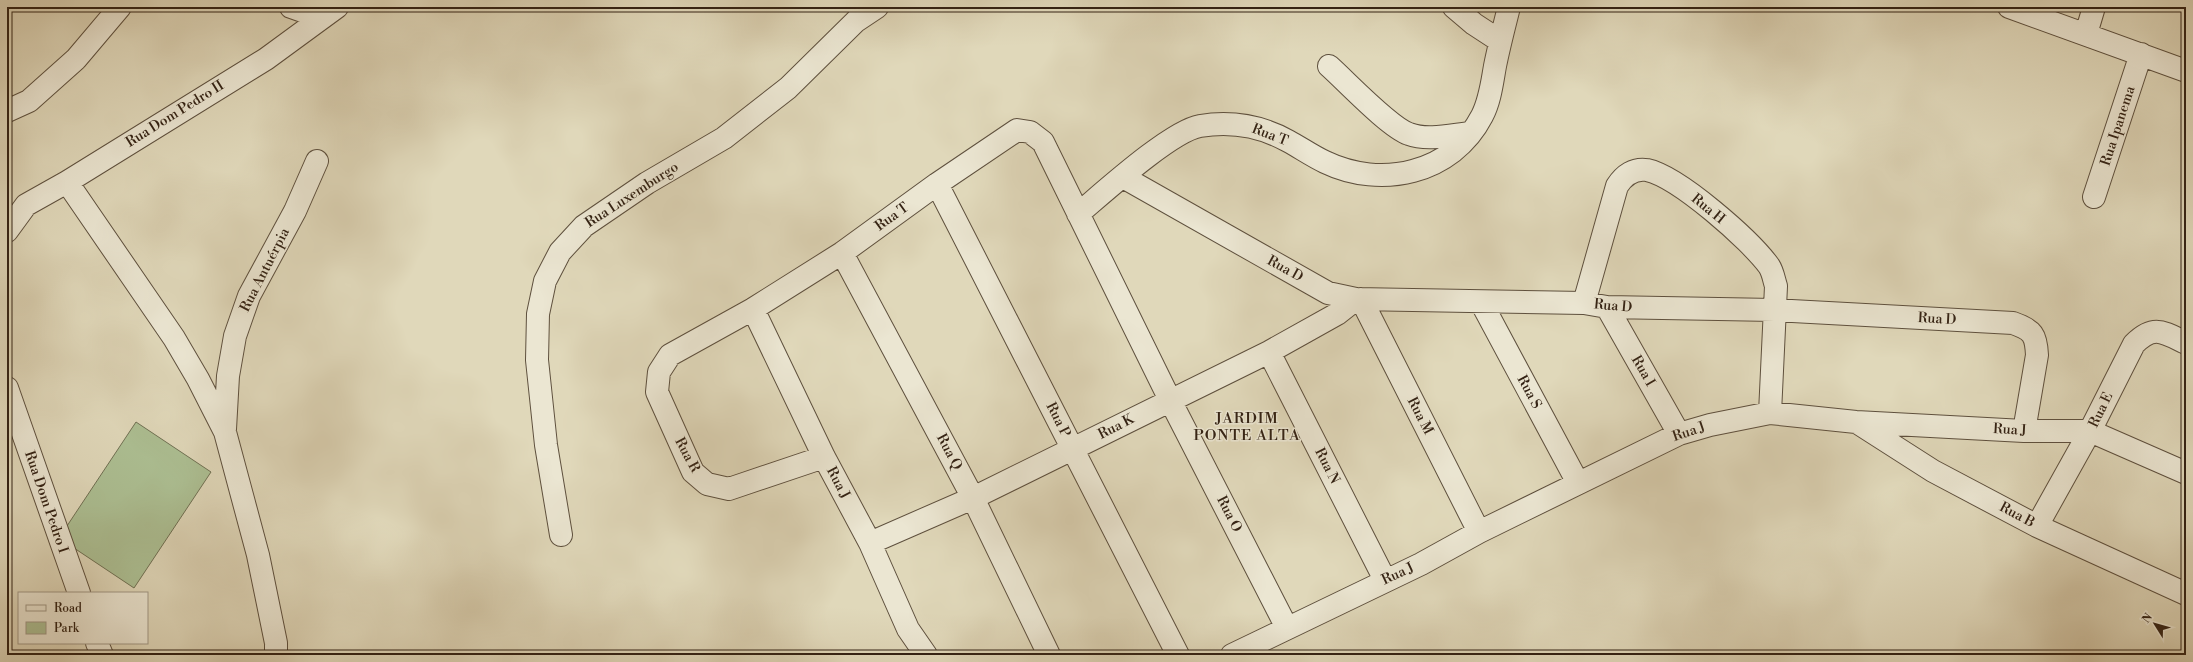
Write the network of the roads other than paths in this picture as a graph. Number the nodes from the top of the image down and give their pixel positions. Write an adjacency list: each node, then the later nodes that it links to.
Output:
1 (120, 7): 14 (street)
2 (291, 7): 8 (street)
3 (877, 7): 49 (street, Rua Luxemburgo)
4 (1454, 7): 10 (street)
5 (1508, 7): 10 (street, Rua T)
6 (2009, 7): 9 (street)
7 (2094, 7): 9 (street)
8 (330, 13): 18 (street, Rua Dom Pedro II)
9 (2086, 34): 11 (street)
10 (1500, 41): 15 (street, Rua T)
11 (2141, 54): 13 (street); 20 (street, Rua Ipanema)
12 (1329, 66): 15 (street)
13 (2186, 71)
14 (7, 110)
15 (1470, 133): 17 (street, Rua T)
16 (317, 161): 40 (street, Rua Antuérpia)
17 (1123, 178): 22 (street, Rua T); 25 (street, Rua D)
18 (67, 182): 21 (street, Rua Dom Pedro II); 40 (street)
19 (937, 184): 22 (street, Rua T); 24 (street, Rua T); 42 (street, Rua P)
20 (2094, 197)
21 (16, 207): 23 (street, Rua Dom Pedro II)
22 (1078, 214): 35 (street, Rua T)
23 (7, 231)
24 (842, 253): 29 (street, Rua T); 46 (street, Rua Q)
25 (1358, 299): 26 (street, Rua D); 32 (street, Rua K); 48 (street, Rua M)
26 (1481, 302): 27 (street, Rua D); 45 (street, Rua S)
27 (1584, 303): 28 (street, Rua D); 30 (street, Rua H)
28 (1607, 307): 30 (street, Rua D); 41 (street, Rua I)
29 (753, 309): 33 (street, Rua T); 43 (street, Rua J)
30 (1774, 310): 36 (street, Rua H); 38 (street, Rua D)
31 (2186, 343): 39 (street, Rua E)
32 (1269, 352): 35 (street, Rua K); 51 (street, Rua N)
33 (670, 355): 43 (street, Rua R)
34 (7, 388): 52 (street, Rua Dom Pedro I)
35 (1170, 400): 42 (street, Rua K); 54 (street, Rua O)
36 (1770, 413): 37 (street, Rua J); 41 (street, Rua J)
37 (1856, 422): 38 (street, Rua J); 47 (street, Rua B)
38 (2024, 431): 39 (street, Rua J)
39 (2090, 431): 44 (street, Rua J); 47 (street, Rua E)
40 (225, 432): 57 (street)
41 (1679, 434): 45 (street, Rua J)
42 (1073, 449): 46 (street, Rua K); 60 (street, Rua P)
43 (824, 457): 50 (street, Rua J)
44 (2186, 472)
45 (1578, 483): 48 (street, Rua J)
46 (973, 498): 50 (street, Rua K); 59 (street, Rua Q)
47 (2037, 526): 53 (street, Rua B)
48 (1479, 532): 51 (street, Rua J)
49 (561, 535)
50 (870, 543): 58 (street, Rua J)
51 (1385, 580): 54 (street, Rua J)
52 (79, 592)
53 (2186, 594)
54 (1287, 628): 61 (street, Rua J)
55 (97, 644): 56 (street)
56 (102, 655)
57 (276, 655)
58 (926, 655)
59 (1049, 655)
60 (1178, 655)
61 (1232, 655)

